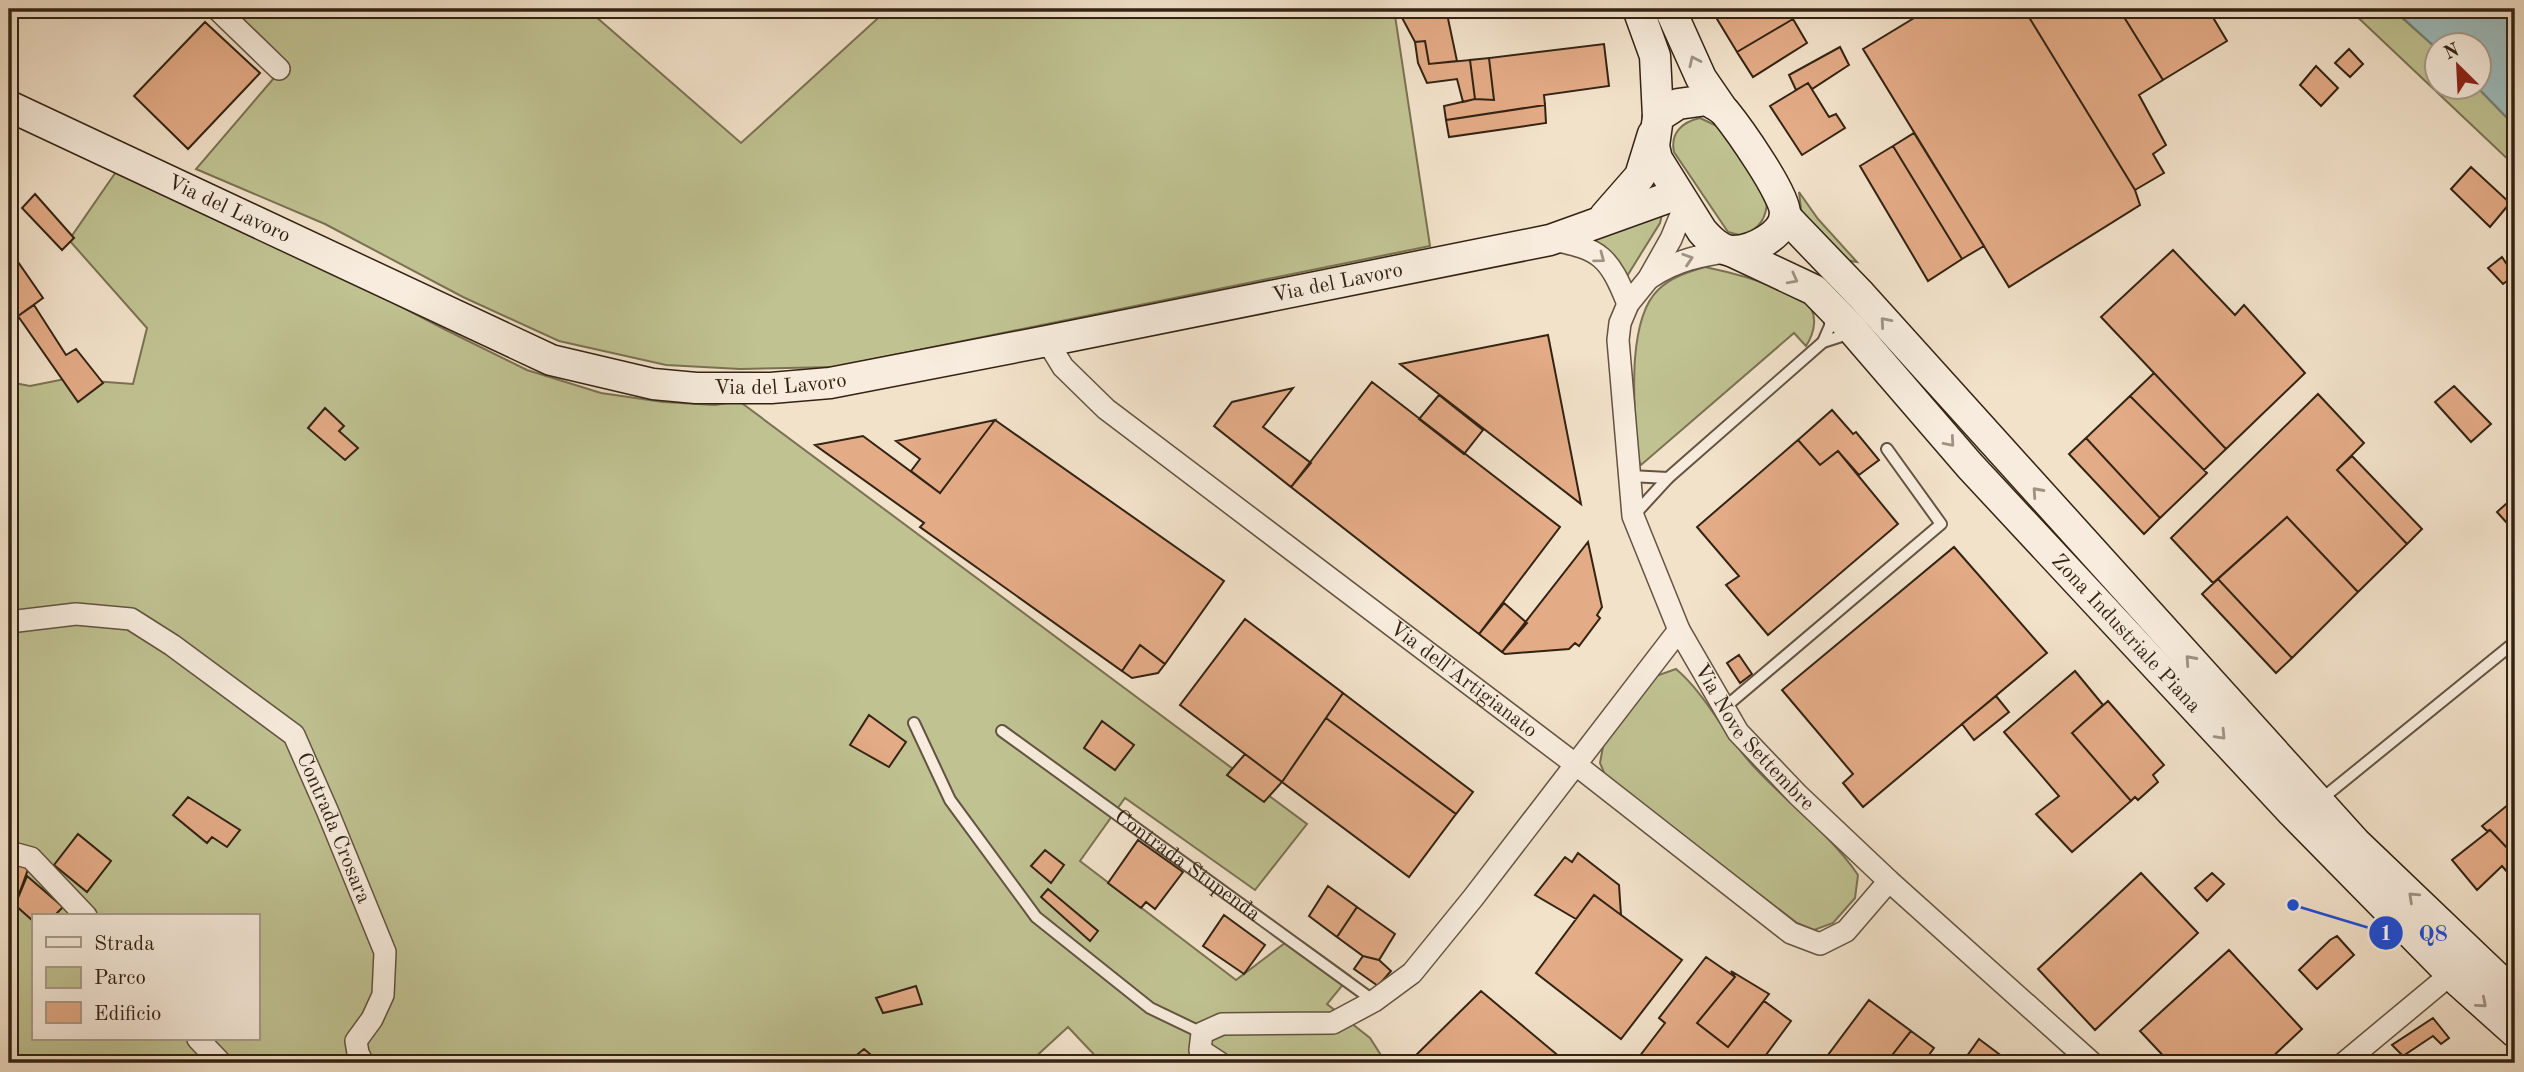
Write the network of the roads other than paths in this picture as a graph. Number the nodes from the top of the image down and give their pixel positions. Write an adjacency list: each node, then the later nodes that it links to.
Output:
1 (216, 9): 4 (street)
2 (1638, 9): 7 (main road, Zona Industriale Piana)
3 (1670, 9): 6 (main road, one-way to 3)
4 (279, 69)
5 (9, 106): 17 (main road, Via del Lavoro)
6 (1723, 110): 7 (main road); 9 (main road)
7 (1657, 122): 8 (main road, Zona Industriale Piana); 10 (main road, Via del Lavoro)
8 (1681, 199): 10 (main road, Via del Lavoro); 12 (main road, Zona Industriale Piana); 13 (street, Via Nove Settembre)
9 (1785, 216): 12 (main road); 30 (main road, Zona Industriale Piana, one-way to 9)
10 (1594, 225): 11 (main road, Via del Lavoro)
11 (1550, 240): 14 (street, one-way to 14); 17 (main road, Via del Lavoro)
12 (1731, 251): 13 (street, Via Nove Settembre, one-way to 12); 15 (main road, Zona Industriale Piana, one-way to 15)
13 (1649, 278): 14 (street, Via Nove Settembre)
14 (1628, 304): 20 (street, Via Nove Settembre)
15 (1829, 306): 16 (main road, Zona Industriale Piana); 18 (lane)
16 (1854, 332): 18 (lane); 34 (main road, Zona Industriale Piana, one-way to 34)
17 (1047, 341): 29 (street, Via dell'Artigianato)
18 (1823, 342): 21 (lane)
19 (1887, 449): 26 (lane)
20 (1630, 476): 21 (lane); 22 (street, Via Nove Settembre)
21 (1668, 478): 22 (lane)
22 (1633, 516): 24 (street, Via Nove Settembre)
23 (9, 622): 41 (street, Contrada Crosara)
24 (1679, 630): 26 (street, Via Nove Settembre); 29 (street)
25 (2515, 642): 30 (lane)
26 (1724, 708): 32 (street, Via Nove Settembre)
27 (914, 723): 38 (lane)
28 (1002, 731): 36 (lane, Contrada Stupenda)
29 (1575, 764): 32 (street, Via dell'Artigianato); 36 (street)
30 (2318, 802): 35 (main road, Zona Industriale Piana, one-way to 30)
31 (9, 852): 33 (street)
32 (1889, 881): 43 (street, Via Nove Settembre)
33 (84, 914)
34 (2451, 974): 37 (main road, Zona Industriale Piana, one-way to 37); 44 (street)
35 (2515, 995)
36 (1374, 1001): 38 (street)
37 (2515, 1032)
38 (1202, 1033): 42 (street)
39 (199, 1040): 40 (street)
40 (220, 1063)
41 (363, 1063)
42 (1220, 1063)
43 (2092, 1063)
44 (2344, 1063)

